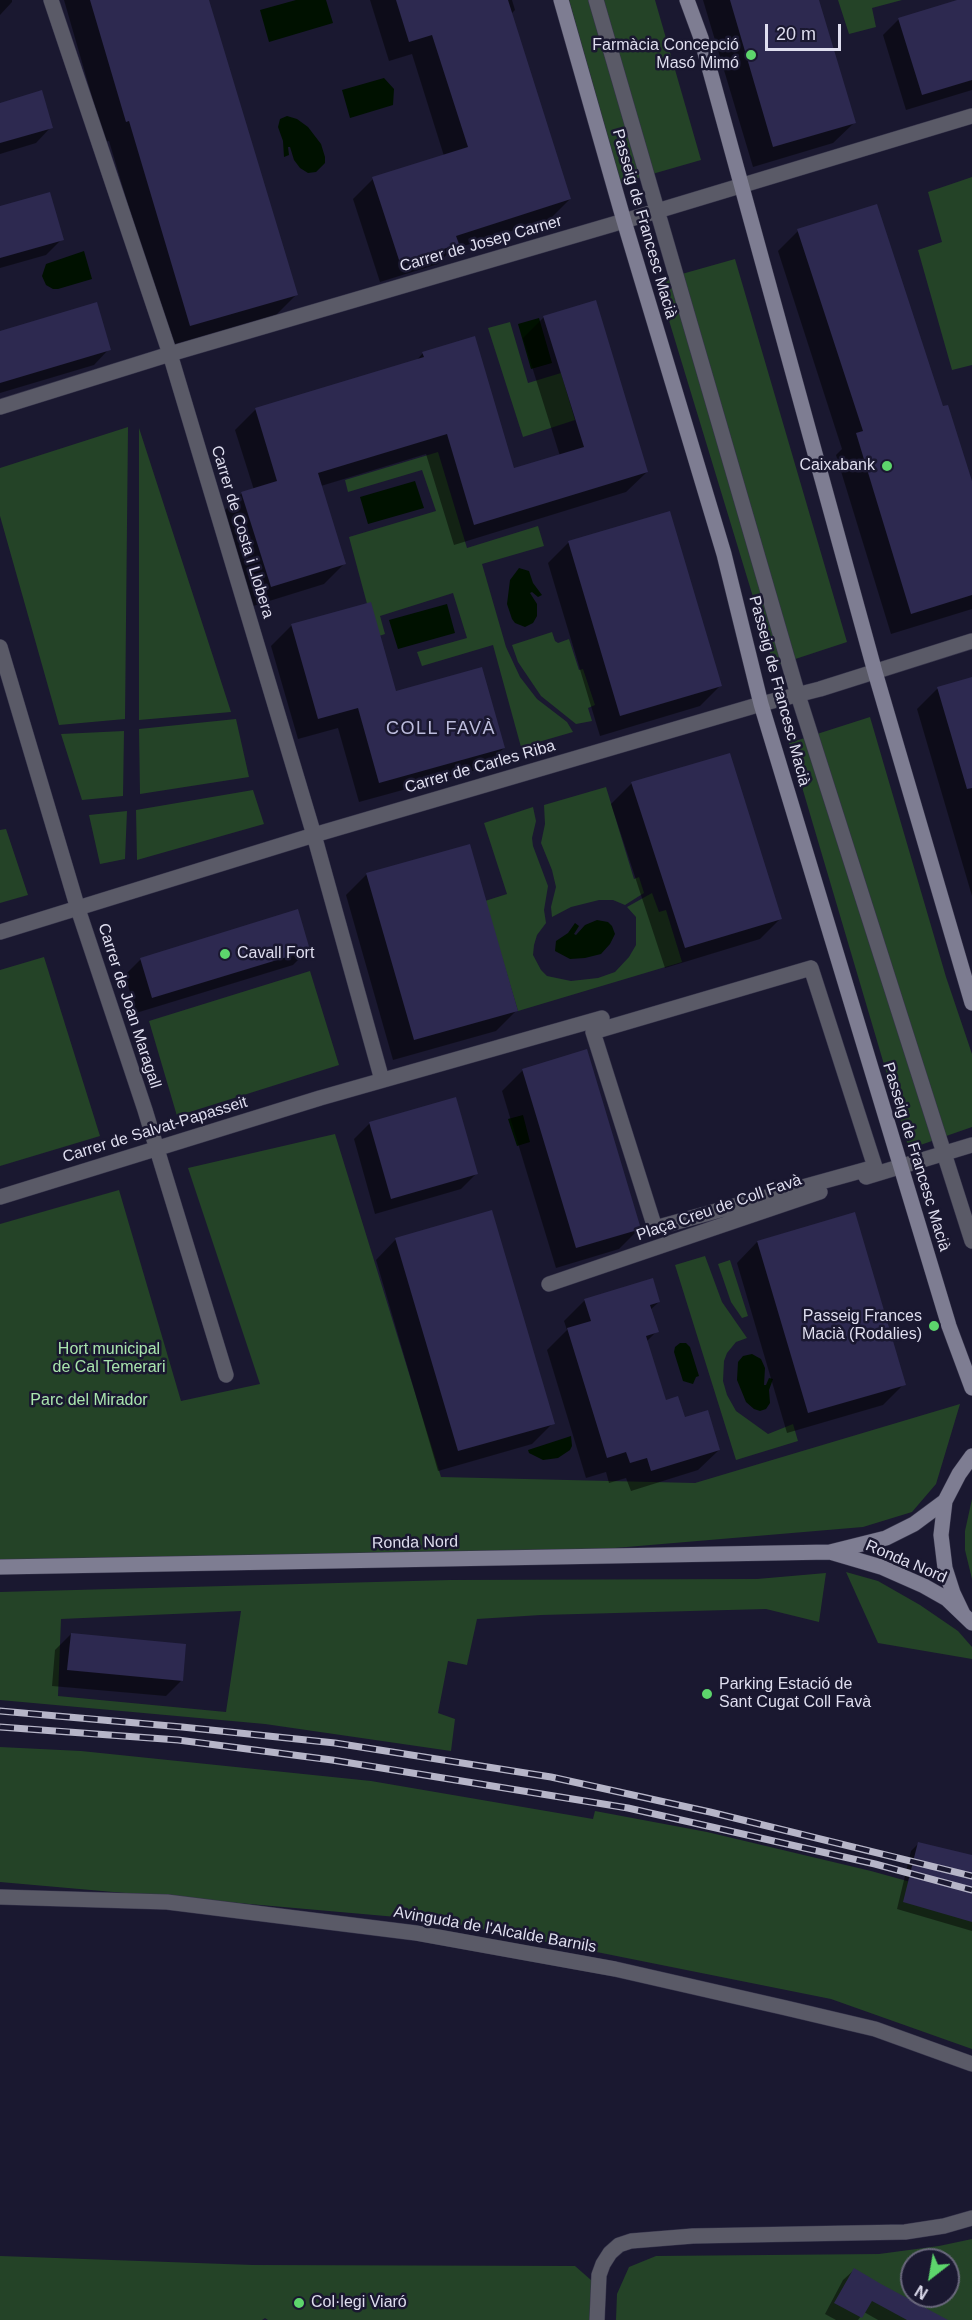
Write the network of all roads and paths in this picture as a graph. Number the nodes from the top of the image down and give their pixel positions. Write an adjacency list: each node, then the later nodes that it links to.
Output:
1 (51, 0): 9 (street, Carrer de Costa i Llobera)
2 (561, 0): 8 (street, Passeig de Francesc Macià)
3 (596, 0): 7 (street, Passeig de Francesc Macià)
4 (687, 0): 6 (street)
5 (972, 116): 6 (street, Carrer de Josep Carner)
6 (742, 185): 7 (street, Carrer de Josep Carner); 13 (street)
7 (657, 210): 8 (street, Carrer de Josep Carner); 14 (street, Passeig de Francesc Macià)
8 (624, 221): 9 (street, Carrer de Josep Carner); 15 (street, Passeig de Francesc Macià)
9 (170, 354): 10 (street, Carrer de Josep Carner); 16 (street, Carrer de Costa i Llobera)
10 (0, 407)
11 (972, 641): 13 (street, Carrer de Carles Riba)
12 (0, 647): 17 (street, Carrer de Joan Maragall)
13 (875, 672): 14 (street, Carrer de Carles Riba); 19 (street)
14 (798, 694): 15 (street, Carrer de Carles Riba); 25 (street, Passeig de Francesc Macià)
15 (761, 704): 16 (street, Carrer de Carles Riba); 26 (street, Passeig de Francesc Macià)
16 (314, 835): 17 (street, Carrer de Carles Riba); 22 (street, Carrer de Costa i Llobera)
17 (78, 909): 18 (street, Carrer de Carles Riba); 24 (street, Carrer de Joan Maragall)
18 (0, 932)
19 (972, 1003)
20 (602, 1018): 22 (street)
21 (593, 1032): 21 (street)
22 (382, 1080): 24 (street, Carrer de Salvat-Papasseit)
23 (972, 1144): 25 (street, Plaça Creu de Coll Favà)
24 (157, 1148): 27 (street, Carrer de Salvat-Papasseit); 30 (street, Carrer de Joan Maragall)
25 (944, 1153): 26 (street, Plaça Creu de Coll Favà); 28 (street, Passeig de Francesc Macià)
26 (899, 1165): 29 (street, Plaça Creu de Coll Favà); 31 (street, Passeig de Francesc Macià)
27 (0, 1197)
28 (972, 1241)
29 (549, 1284)
30 (226, 1375)
31 (972, 1388)
32 (972, 1456): 33 (street, Ronda Nord)
33 (945, 1501): 34 (street, Ronda Nord); 36 (street, Ronda Nord)
34 (830, 1552): 35 (street, Ronda Nord); 36 (street, Ronda Nord)
35 (0, 1567)
36 (968, 1618)
37 (0, 1897): 38 (street, Avinguda de l'Alcalde Barnils)
38 (972, 2064)
39 (972, 2218): 40 (street)
40 (597, 2320)

